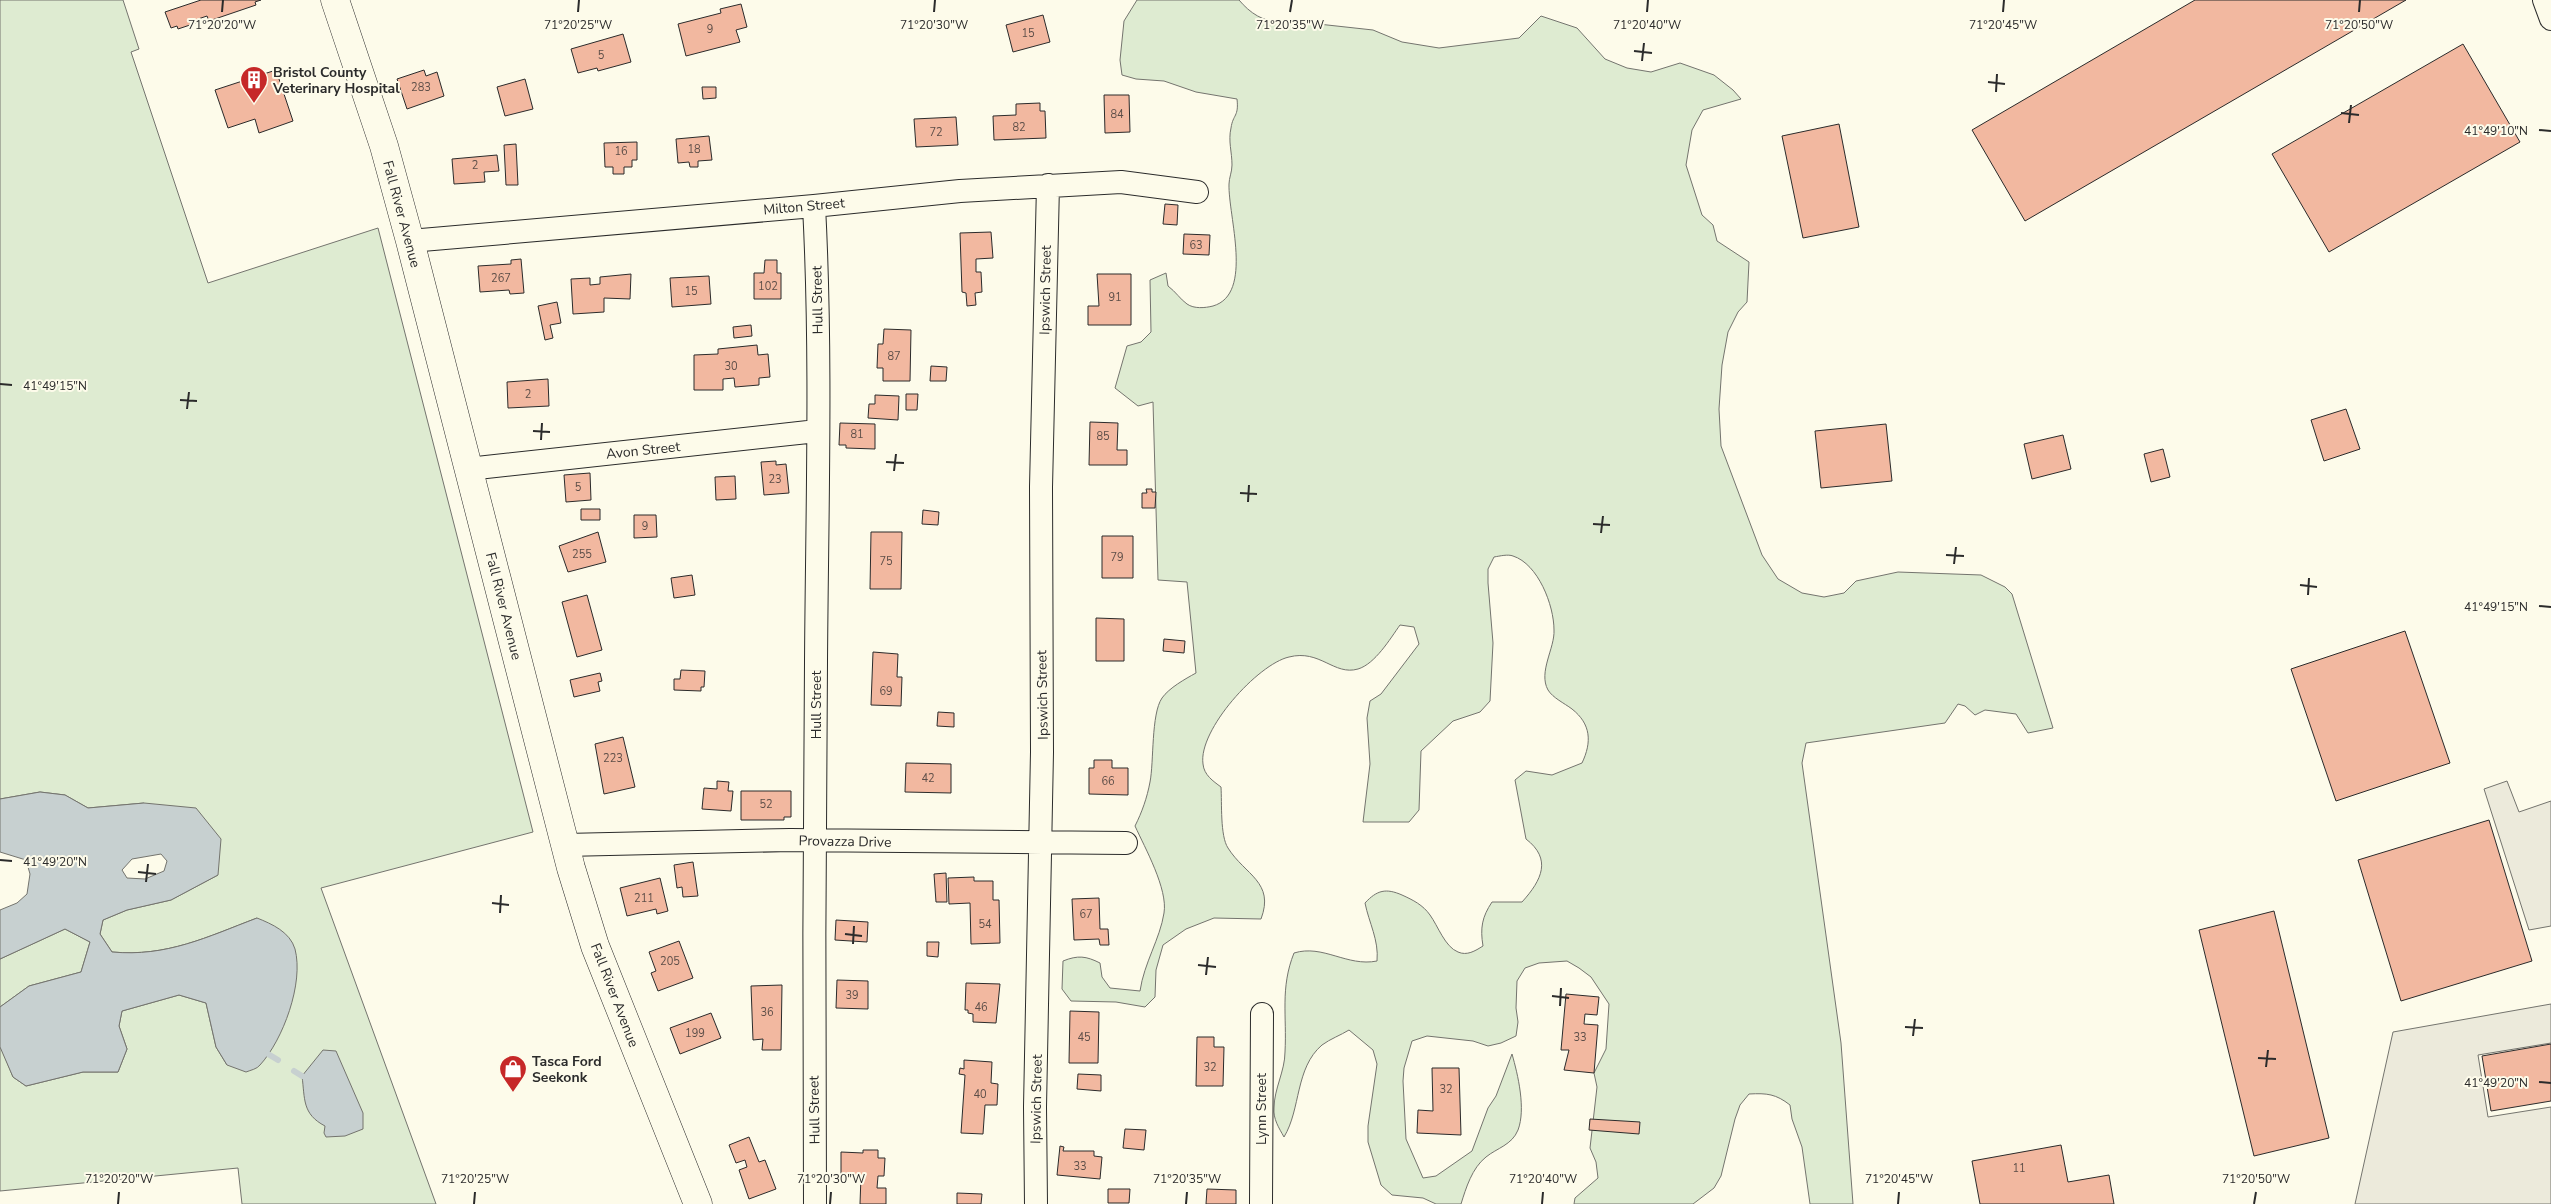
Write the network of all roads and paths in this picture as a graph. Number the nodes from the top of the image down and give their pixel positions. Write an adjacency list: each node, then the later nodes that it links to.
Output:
1 (335, 0): 7 (main road, Fall River Avenue)
2 (2544, 0): 3 (street)
3 (2551, 19)
4 (1048, 185): 5 (street, Milton Street); 6 (street, Milton Street); 11 (street, Ipswich Street)
5 (1197, 192)
6 (814, 206): 7 (street, Milton Street); 8 (street, Hull Street)
7 (410, 242): 9 (main road, Fall River Avenue)
8 (817, 431): 9 (street, Avon Street); 10 (street, Hull Street)
9 (468, 469): 13 (main road, Fall River Avenue)
10 (816, 842): 11 (street, Provazza Drive); 13 (street, Provazza Drive); 16 (street, Hull Street)
11 (1040, 843): 12 (street, Provazza Drive); 17 (street, Ipswich Street)
12 (1126, 843)
13 (565, 845): 15 (main road, Fall River Avenue)
14 (1262, 1014): 18 (street, Lynn Street)
15 (698, 1204)
16 (815, 1204)
17 (1036, 1204)
18 (1262, 1204)

